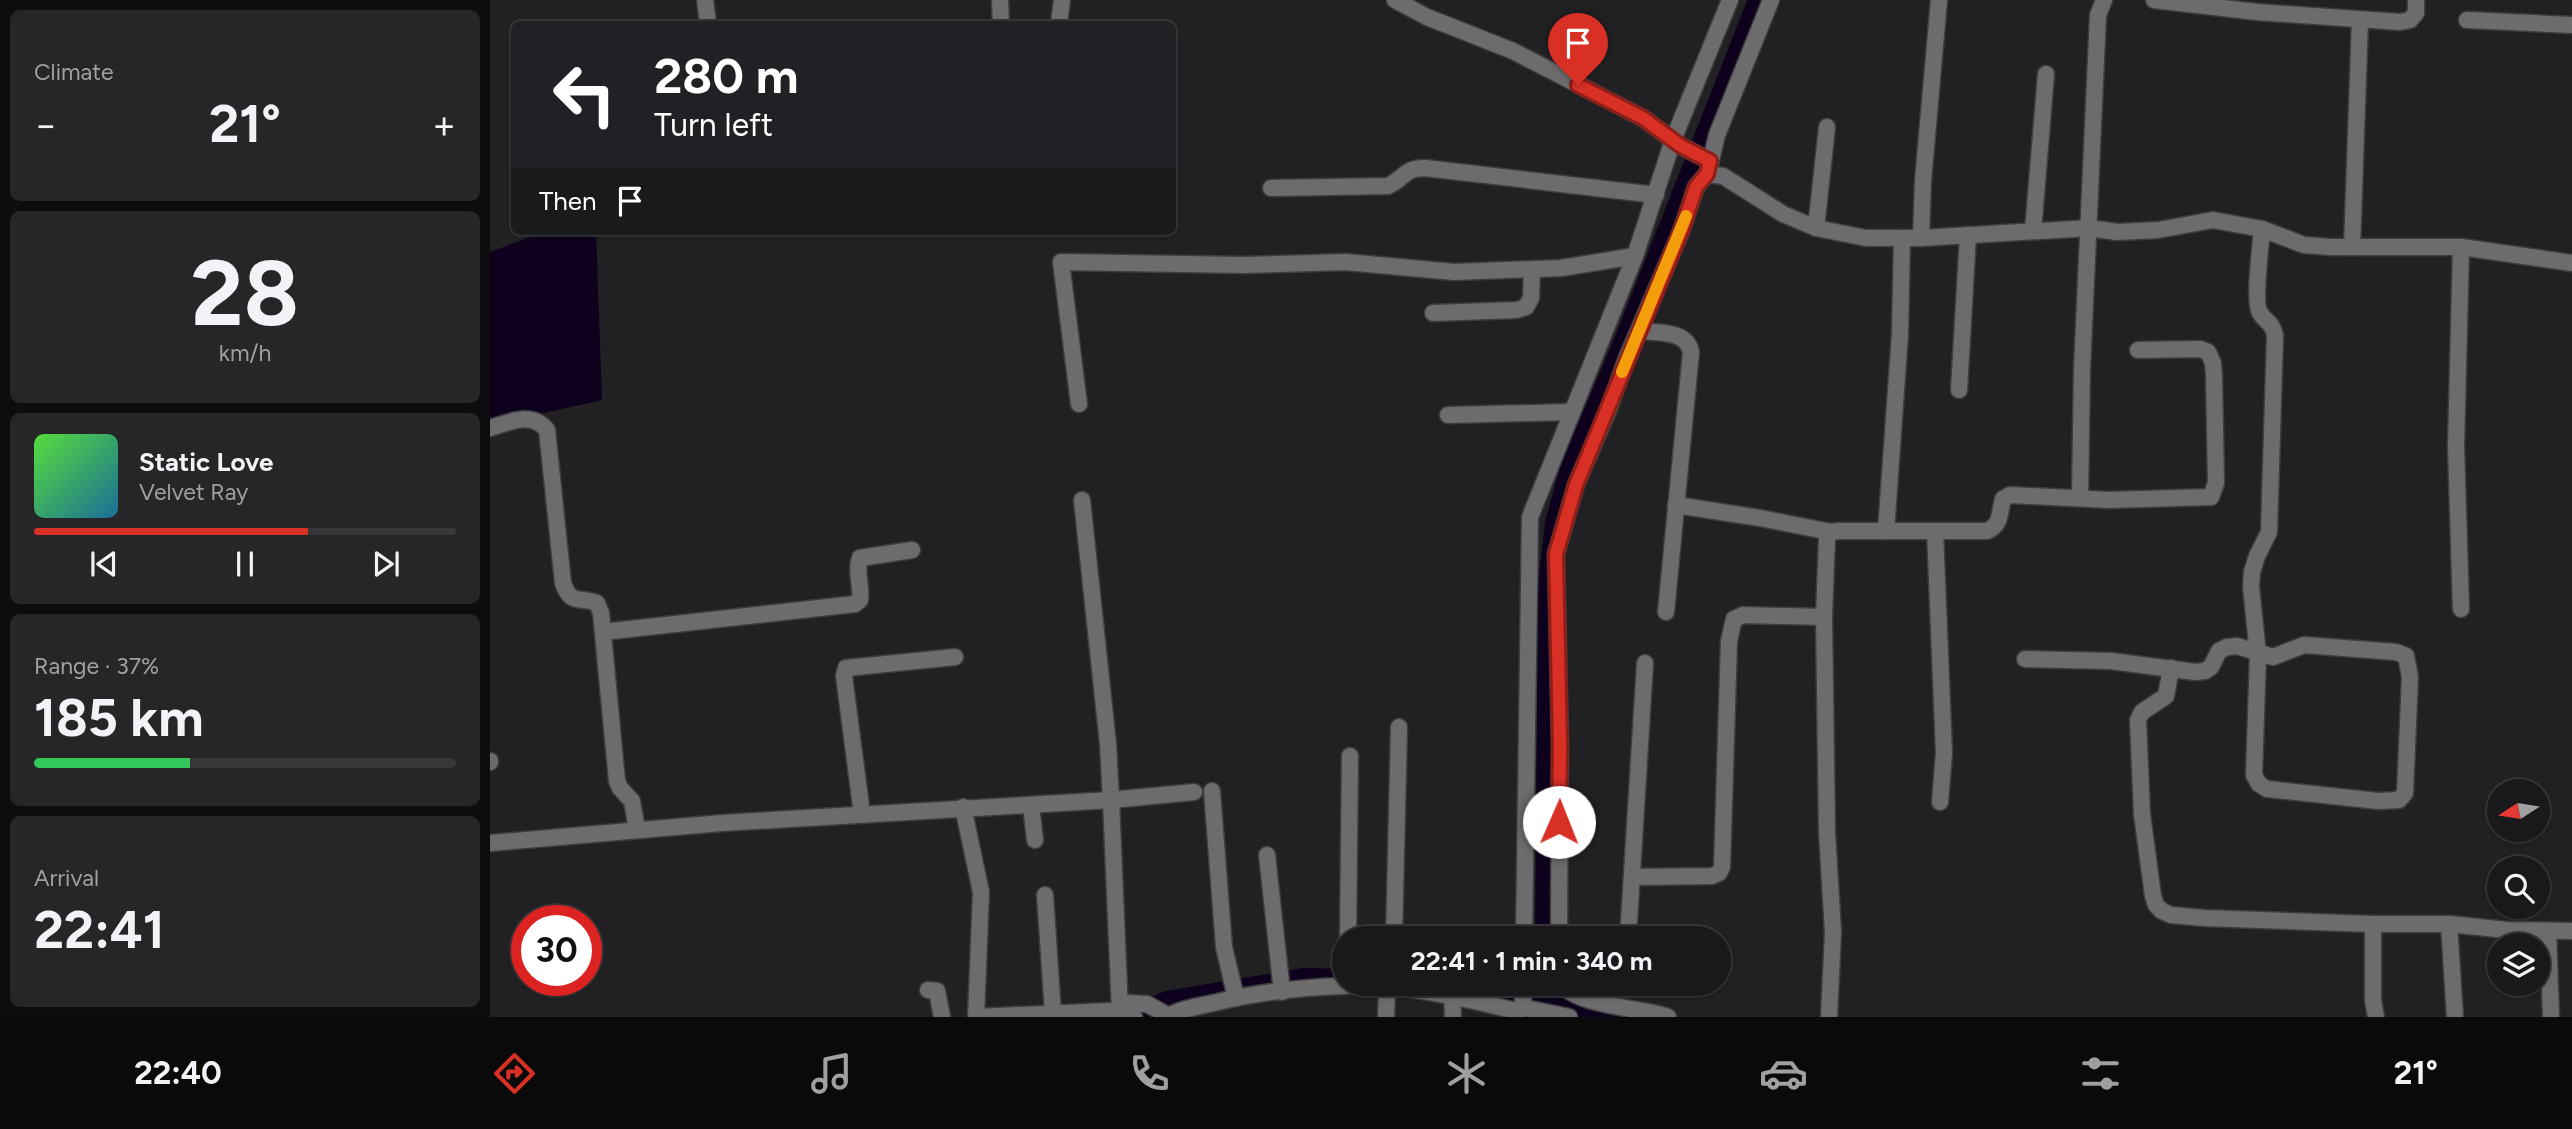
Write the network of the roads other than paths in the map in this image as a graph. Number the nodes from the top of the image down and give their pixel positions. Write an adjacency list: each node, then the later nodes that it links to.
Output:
1 (705, 0): 14 (street)
2 (1000, 0): 15 (street)
3 (1062, 0): 16 (street)
4 (1395, 0): 20 (street)
5 (1728, 0): 20 (street)
6 (1771, 0): 21 (street)
7 (1939, 0): 30 (street)
8 (2104, 0): 25 (street)
9 (2154, 0): 11 (street)
10 (2416, 0): 12 (street)
11 (2257, 6): 12 (street)
12 (2360, 20): 31 (street)
13 (2467, 20): 17 (street)
14 (708, 21)
15 (1001, 21)
16 (1059, 21)
17 (2572, 26)
18 (2046, 74): 27 (street)
19 (1827, 127): 24 (street)
20 (1677, 143): 21 (street); 23 (street)
21 (1706, 164): 24 (street); 37 (street)
22 (1271, 188): 23 (street)
23 (1656, 195): 33 (street)
24 (1816, 228): 29 (street)
25 (2089, 228): 26 (street); 27 (street); 44 (street)
26 (2262, 229): 31 (street); 55 (street)
27 (2033, 231): 28 (street)
28 (1968, 235): 30 (street); 39 (street)
29 (1902, 238): 30 (street); 47 (street)
30 (1921, 238)
31 (2352, 247): 32 (street)
32 (2461, 247): 34 (street); 51 (street)
33 (1635, 256): 35 (street); 41 (street)
34 (2572, 263)
35 (1532, 270): 36 (street); 40 (street)
36 (1433, 313)
37 (1639, 331): 46 (street); 81 (street)
38 (2138, 350): 44 (street)
39 (1959, 390)
40 (1079, 404)
41 (1572, 412): 42 (street); 80 (street)
42 (1448, 415)
43 (490, 428): 54 (street)
44 (2080, 498): 48 (street)
45 (1082, 500): 64 (street)
46 (1676, 505): 49 (street); 52 (street)
47 (1886, 531): 48 (street); 49 (street)
48 (1935, 531): 65 (street)
49 (1831, 532): 53 (street)
50 (912, 550): 54 (street)
51 (2461, 609)
52 (1666, 612)
53 (1824, 617): 73 (street); 102 (street)
54 (603, 632): 69 (street)
55 (2258, 654): 55 (street); 59 (street)
56 (955, 657): 68 (street)
57 (2025, 659): 59 (street)
58 (1645, 663): 73 (street)
59 (2171, 668): 76 (street)
60 (1399, 727): 79 (street)
61 (1350, 756): 78 (street)
62 (1212, 791): 87 (street)
63 (1194, 792): 64 (street)
64 (1111, 800): 66 (street); 94 (street)
65 (1940, 802)
66 (1031, 806): 67 (street); 70 (street)
67 (963, 807): 68 (street); 97 (street)
68 (862, 814): 69 (street)
69 (637, 830): 71 (street)
70 (1035, 839)
71 (490, 843)
72 (1267, 855): 84 (street)
73 (1632, 877): 75 (street)
74 (1045, 895): 93 (street)
75 (1629, 922)
76 (2373, 924): 77 (street); 103 (street)
77 (2449, 924): 82 (street); 104 (street)
78 (1348, 926)
79 (1394, 926)
80 (1524, 926)
81 (1559, 926)
82 (2548, 931): 83 (street); 105 (street)
83 (2572, 932)
84 (1281, 982): 85 (street); 87 (street)
85 (1332, 984)
86 (928, 990): 96 (street)
87 (1234, 990): 95 (street)
88 (1389, 996): 98 (street)
89 (1452, 996): 99 (street)
90 (1463, 996): 92 (street)
91 (1580, 996): 101 (street)
92 (1520, 1001): 100 (street)
93 (1053, 1013): 94 (street); 97 (street)
94 (1128, 1015): 95 (street)
95 (1168, 1016)
96 (942, 1017)
97 (975, 1017)
98 (1386, 1017)
99 (1453, 1017)
100 (1569, 1017)
101 (1668, 1017)
102 (1829, 1017)
103 (2376, 1017)
104 (2455, 1017)
105 (2551, 1017)

